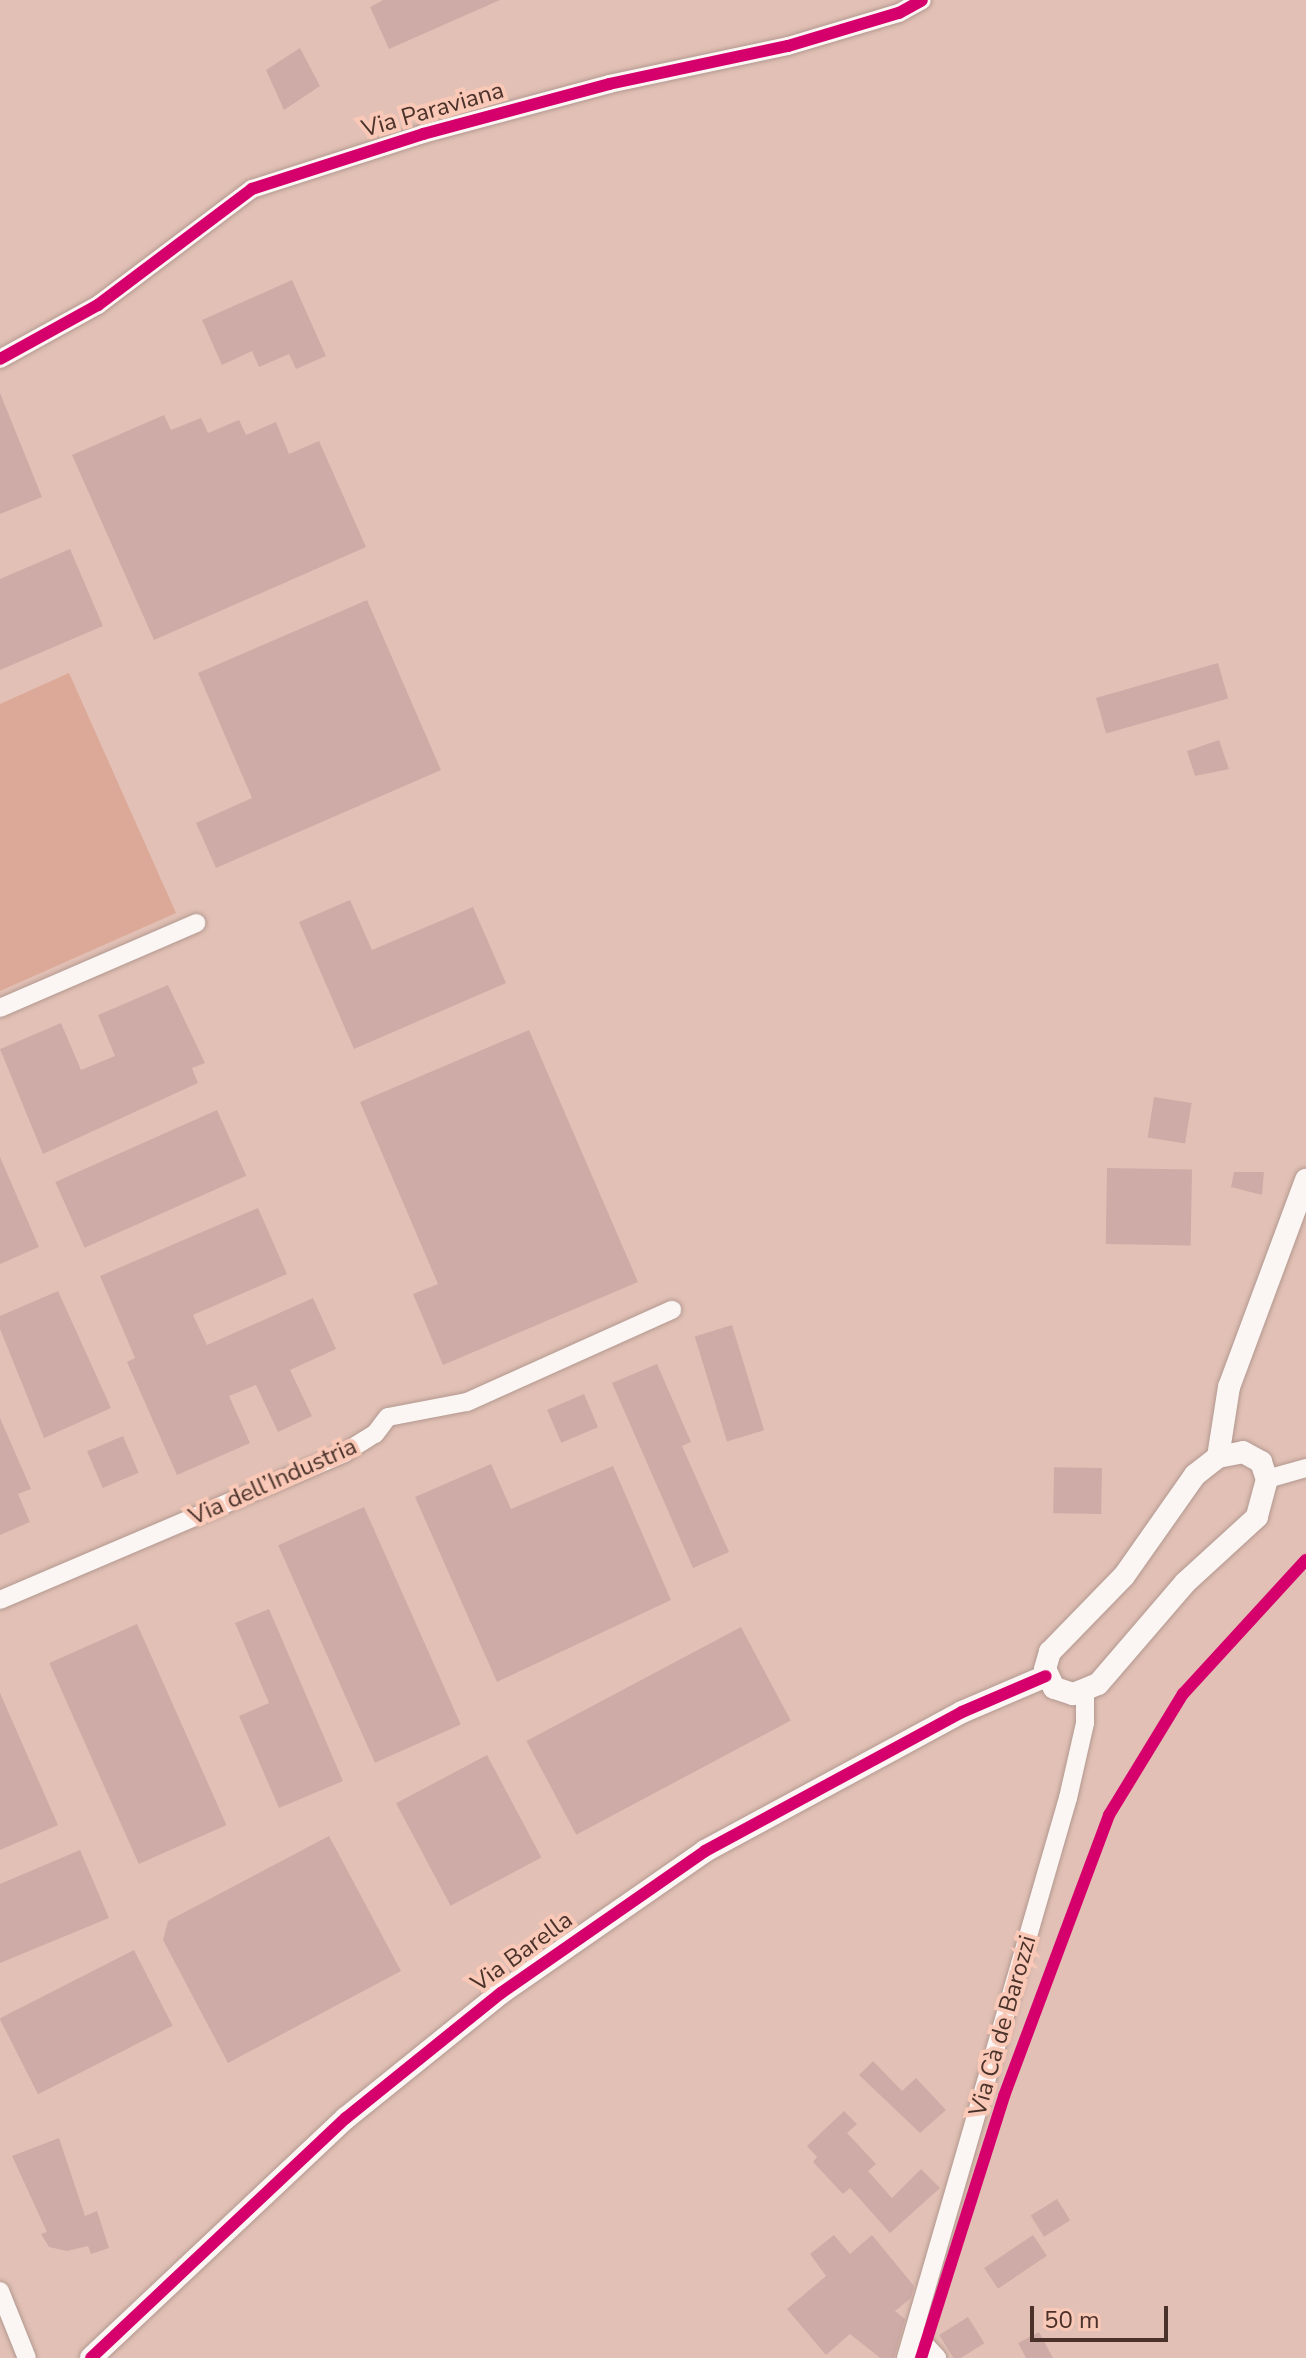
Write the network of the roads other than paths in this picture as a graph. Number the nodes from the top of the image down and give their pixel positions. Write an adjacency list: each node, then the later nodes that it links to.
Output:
1 (922, 0): 2 (street, Via Paraviana)
2 (0, 359)
3 (196, 923): 4 (street)
4 (0, 1008)
5 (1306, 1180): 7 (street)
6 (672, 1310): 10 (street, Via dell’Industria)
7 (1218, 1457): 9 (street); 11 (street)
8 (1306, 1468): 9 (street)
9 (1267, 1479): 12 (street)
10 (0, 1600)
11 (1046, 1676): 12 (street); 16 (street, Via Barella)
12 (1085, 1691): 14 (street, Via Cà de Barozzi)
13 (0, 2291): 15 (street)
14 (914, 2333): 17 (street, Via Cà de Barozzi); 18 (street)
15 (27, 2358)
16 (91, 2358)
17 (906, 2358)
18 (937, 2358)

